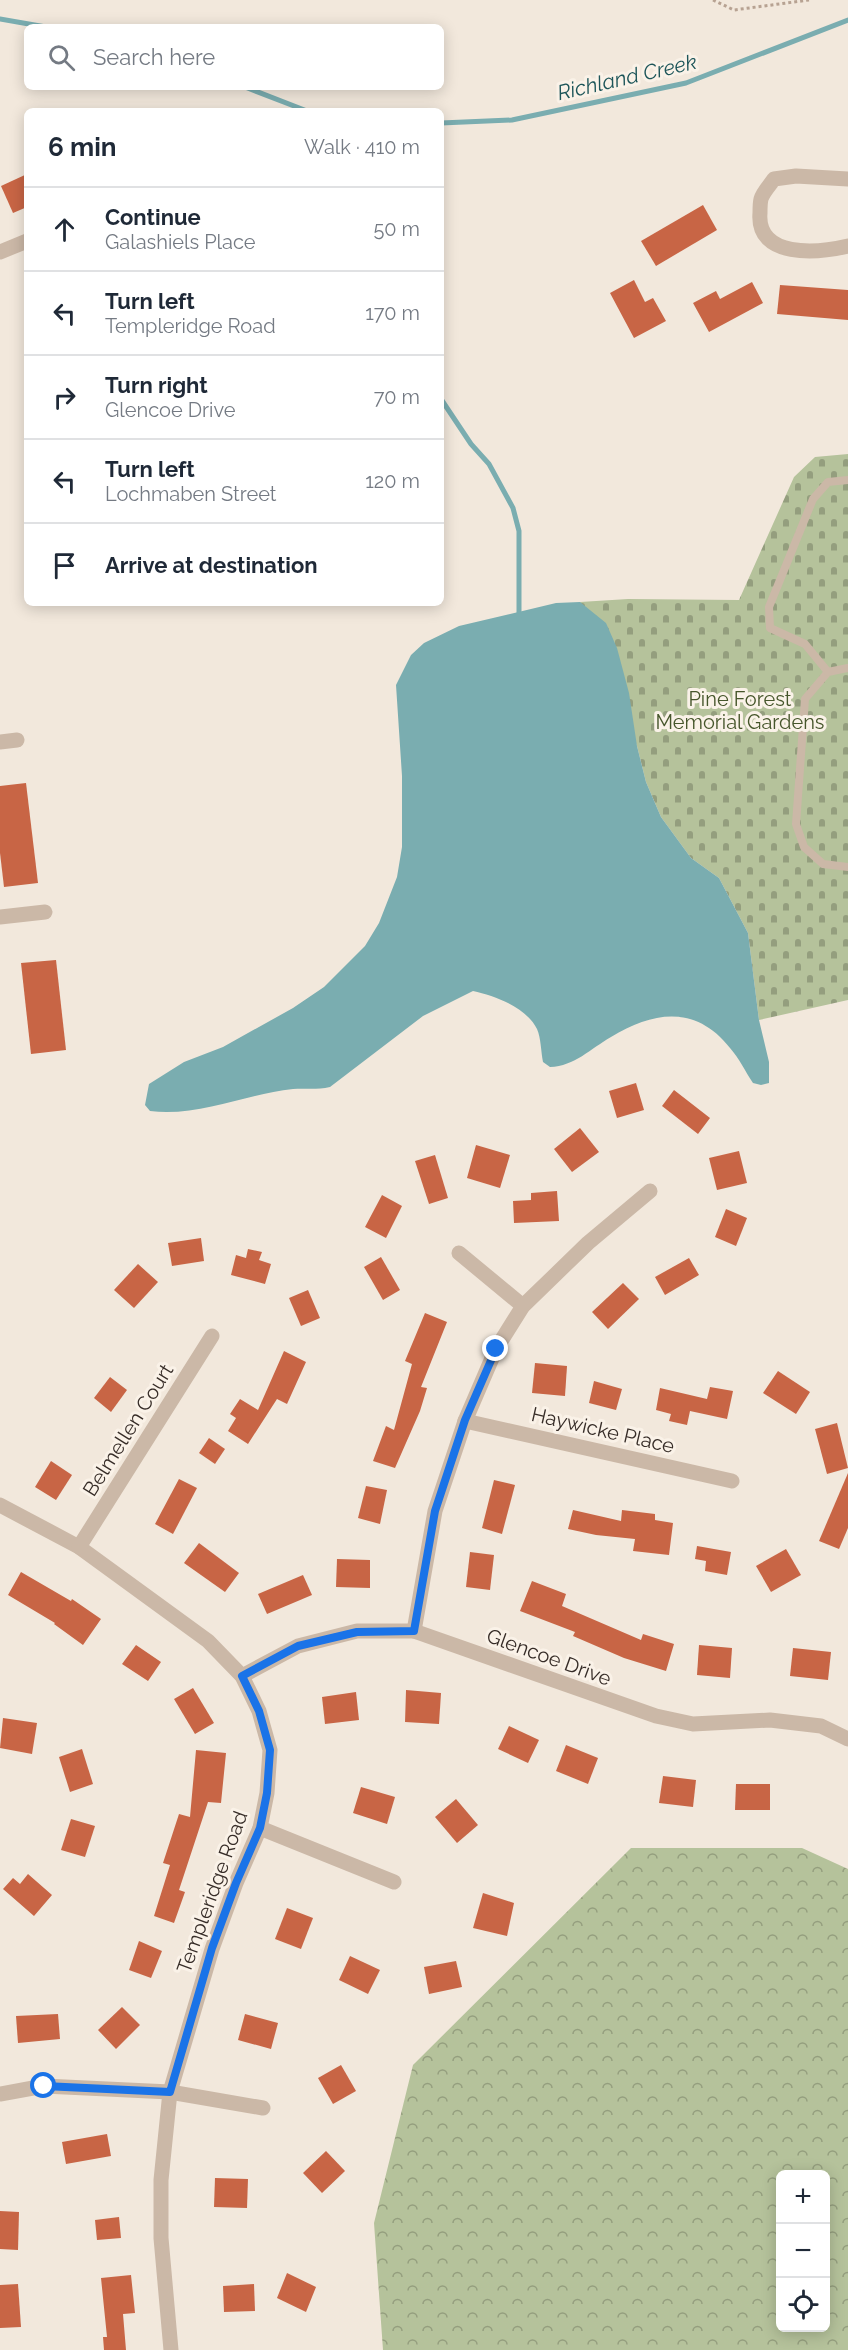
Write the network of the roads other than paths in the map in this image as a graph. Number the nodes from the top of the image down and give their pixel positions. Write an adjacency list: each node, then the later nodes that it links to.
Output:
1 (848, 179): 3 (street)
2 (24, 242): 4 (street)
3 (848, 246)
4 (0, 252)
5 (848, 480): 7 (lane)
6 (848, 668): 7 (lane)
7 (828, 672): 10 (lane)
8 (17, 740): 9 (street)
9 (0, 742)
10 (848, 867)
11 (45, 912): 12 (street)
12 (0, 917)
13 (650, 1191): 15 (street)
14 (459, 1253): 15 (street)
15 (523, 1306): 17 (street)
16 (212, 1336): 20 (street, Belmellen Court)
17 (465, 1420): 18 (street, Haywicke Place); 21 (street)
18 (732, 1481)
19 (0, 1504): 20 (street, Templeridge Road)
20 (79, 1547): 22 (street, Templeridge Road)
21 (414, 1631): 22 (street, Glencoe Drive); 23 (street, Glencoe Drive)
22 (242, 1676): 24 (street, Templeridge Road)
23 (848, 1739)
24 (260, 1828): 25 (street); 26 (street, Templeridge Road)
25 (394, 1882)
26 (170, 2092): 27 (street); 28 (street); 29 (street, Templeridge Road)
27 (0, 2094)
28 (263, 2108)
29 (171, 2350)

